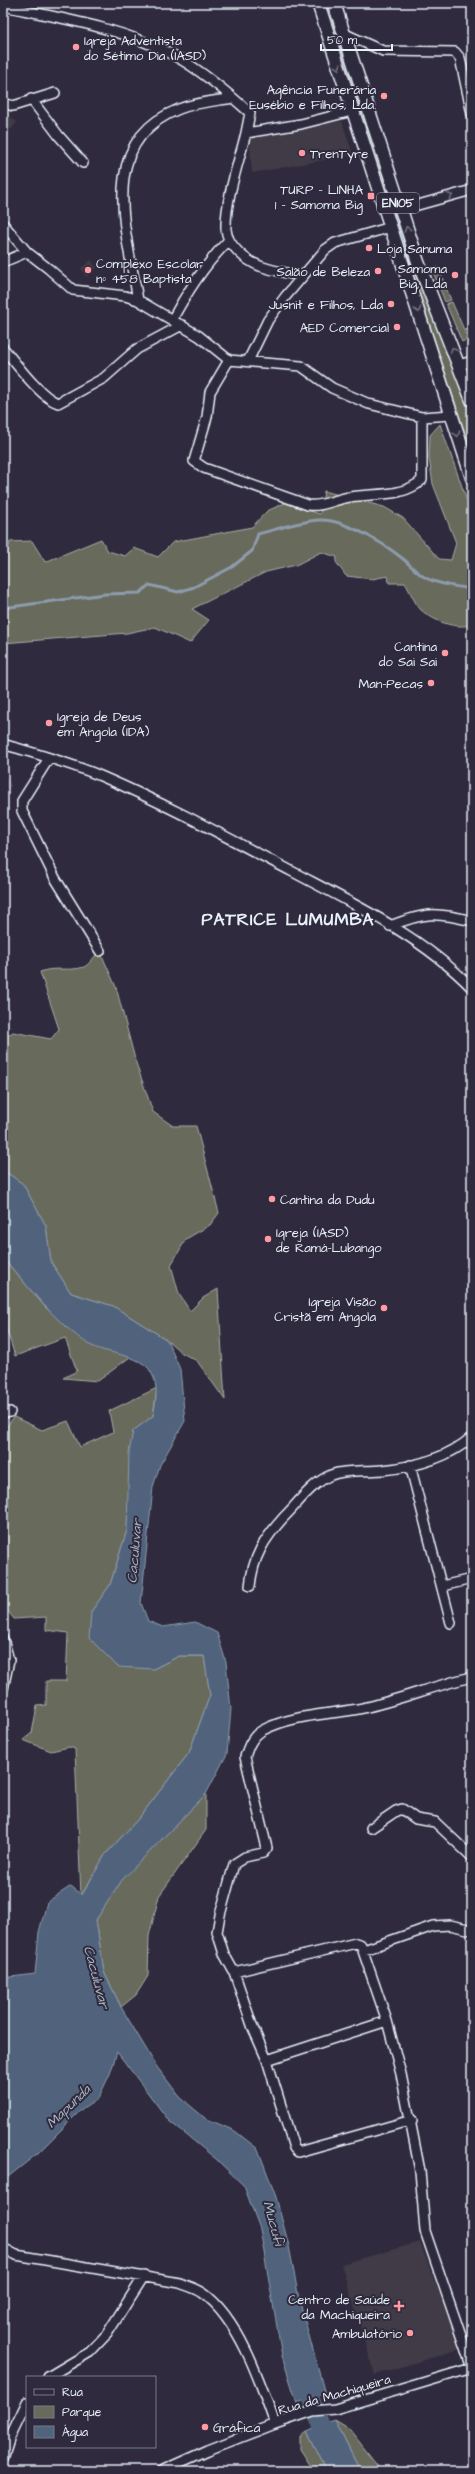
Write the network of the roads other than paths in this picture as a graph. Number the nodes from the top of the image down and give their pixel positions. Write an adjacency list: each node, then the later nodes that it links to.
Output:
1 (318, 3): 9 (main road, EN105, one-way to 9)
2 (334, 3): 4 (main road, EN105)
3 (3, 6): 6 (street)
4 (343, 33): 10 (street); 14 (main road, EN105)
5 (55, 93): 7 (street)
6 (233, 98): 11 (street); 21 (street)
7 (31, 99): 8 (street); 12 (street)
8 (3, 103)
9 (352, 111): 11 (street); 16 (main road, EN105)
10 (472, 114)
11 (246, 133): 17 (street)
12 (83, 163)
13 (472, 190): 14 (street, one-way to 13)
14 (400, 210): 28 (main road, EN105, one-way to 14)
15 (3, 224): 18 (street)
16 (391, 226): 20 (street); 30 (main road, EN105, one-way to 30)
17 (229, 240): 20 (street); 22 (street)
18 (26, 252): 19 (street); 21 (street)
19 (3, 262)
20 (302, 276): 26 (street)
21 (138, 300): 22 (street)
22 (172, 320): 23 (street)
23 (182, 325): 24 (street); 25 (street)
24 (3, 348)
25 (229, 360): 26 (street); 31 (street)
26 (248, 361): 31 (street)
27 (472, 361): 28 (street)
28 (459, 365): 29 (main road, EN105)
29 (472, 400)
30 (451, 415): 31 (street); 32 (main road, EN105, one-way to 32)
31 (422, 417)
32 (472, 478)
33 (3, 744): 34 (street)
34 (49, 758): 36 (street); 37 (street)
35 (472, 921): 36 (street)
36 (390, 926): 38 (street)
37 (100, 952)
38 (472, 988)
39 (472, 1437): 40 (street)
40 (410, 1465): 42 (street); 43 (street)
41 (472, 1579): 43 (street)
42 (250, 1586)
43 (442, 1586): 44 (street)
44 (451, 1623)
45 (3, 1639): 47 (street)
46 (472, 1677): 52 (street)
47 (3, 1689)
48 (371, 1828): 49 (street)
49 (472, 1857)
50 (472, 1930): 51 (street)
51 (364, 1950): 52 (street); 53 (street)
52 (234, 1972): 54 (street)
53 (387, 2021): 54 (street); 55 (street)
54 (266, 2060): 55 (street)
55 (412, 2120): 58 (street)
56 (3, 2248): 57 (street)
57 (144, 2276): 59 (street); 61 (street)
58 (472, 2368): 61 (street, Rua da Machiqueira)
59 (50, 2376)
60 (26, 2404): 62 (street)
61 (275, 2424): 63 (street, Rua da Machiqueira)
62 (3, 2459)
63 (161, 2471)

